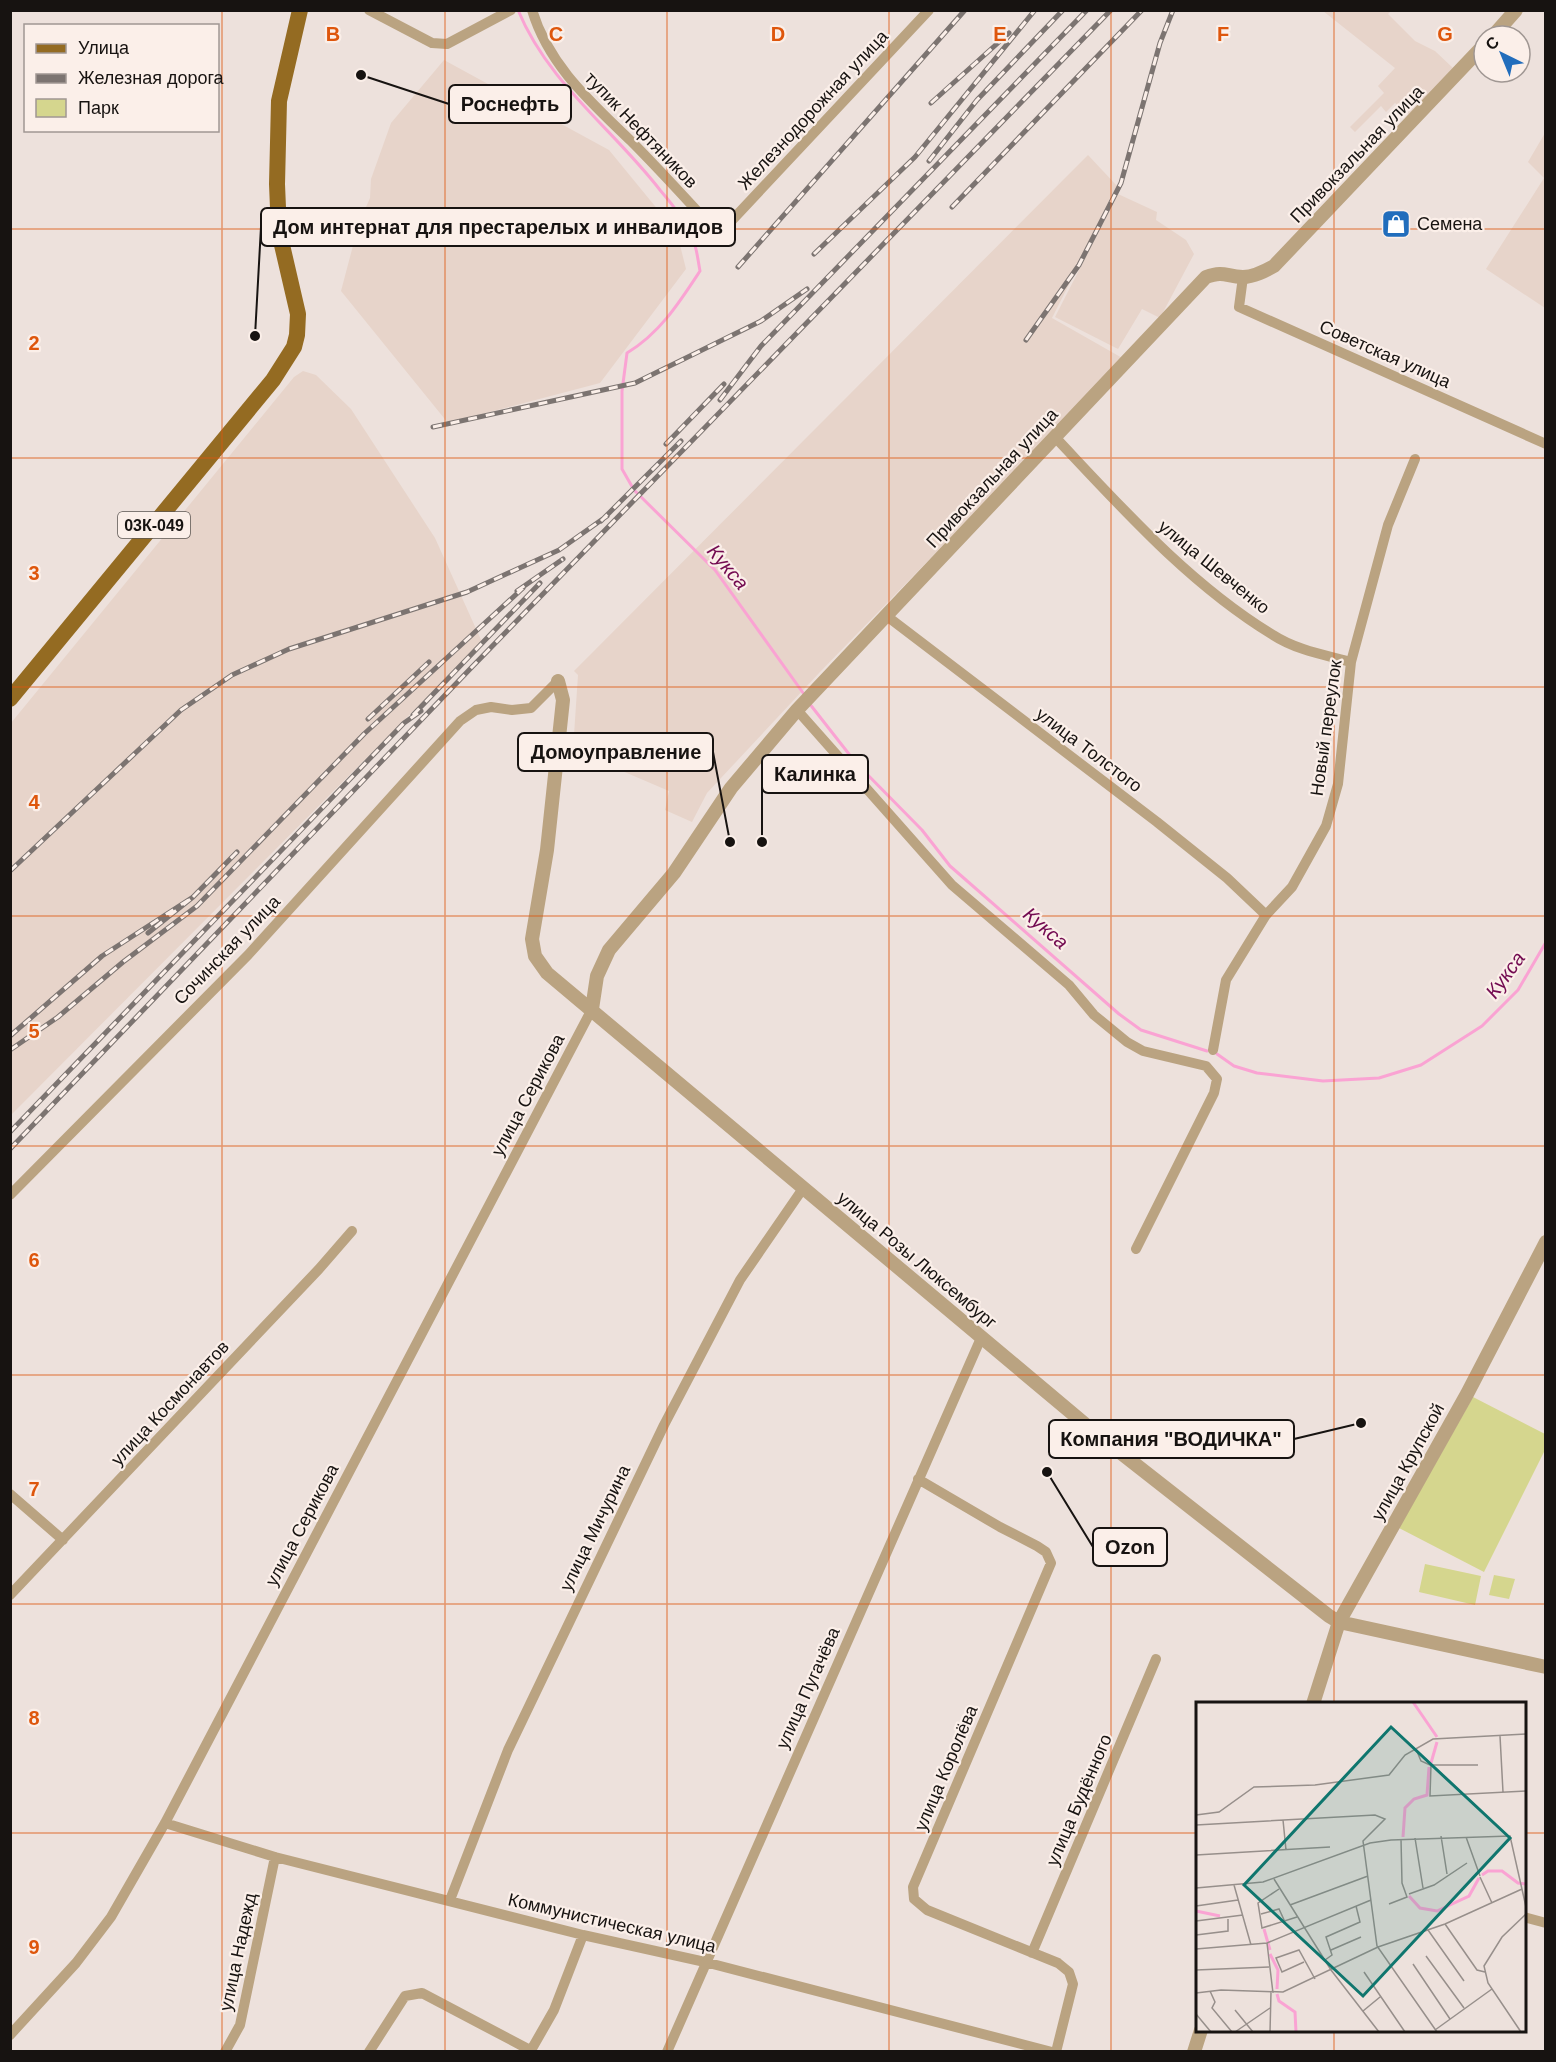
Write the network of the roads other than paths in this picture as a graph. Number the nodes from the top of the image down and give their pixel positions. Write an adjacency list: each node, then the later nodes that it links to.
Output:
1 (300, 10): 17 (main road, 03К-049)
2 (369, 10): 3 (street)
3 (511, 10)
4 (532, 10): 9 (street, тупик Нефтяников)
5 (929, 10): 9 (street, Железнодорожная улица)
6 (1516, 10): 7 (street)
7 (1504, 24)
8 (1472, 58): 10 (street, Привокзальная улица)
9 (721, 232)
10 (1243, 277): 11 (street, Привокзальная улица); 12 (street, Советская улица)
11 (1054, 436): 14 (street, Привокзальная улица); 15 (street, улица Шевченко)
12 (1545, 444)
13 (1415, 459): 15 (street, Новый переулок)
14 (888, 617): 18 (street, Привокзальная улица); 19 (street, улица Толстого)
15 (1351, 662): 19 (street, Новый переулок)
16 (558, 681): 20 (street, улица Розы Люксембург); 23 (street, Сочинская улица)
17 (10, 699)
18 (804, 704): 20 (street, Привокзальная улица); 26 (street)
19 (1266, 915): 21 (street, Новый переулок)
20 (592, 1009): 22 (street, улица Розы Люксембург); 36 (street, улица Серикова)
21 (1213, 1050)
22 (804, 1187): 27 (street, улица Розы Люксембург); 38 (street, улица Мичурина)
23 (10, 1195)
24 (352, 1231): 30 (street, улица Космонавтов)
25 (1545, 1242): 32 (street, улица Крупской)
26 (1136, 1249)
27 (981, 1338): 28 (street, улица Пугачёва); 32 (street, улица Розы Люксембург)
28 (918, 1479): 42 (street, улица Королёва); 43 (street, улица Пугачёва)
29 (10, 1494): 30 (street)
30 (63, 1540): 31 (street, улица Космонавтов)
31 (10, 1595)
32 (1340, 1622): 34 (street, улица Розы Люксембург); 35 (street, улица Крупской)
33 (1156, 1659): 42 (street, улица Будённого)
34 (1545, 1666)
35 (1314, 1702)
36 (165, 1823): 37 (street, Коммунистическая улица); 45 (street, улица Серикова)
37 (275, 1857): 38 (street, Коммунистическая улица); 47 (street, улица Надежд)
38 (450, 1900): 41 (street, Коммунистическая улица)
39 (1526, 1918): 40 (street)
40 (1545, 1923)
41 (583, 1935): 43 (street, Коммунистическая улица); 46 (street)
42 (1032, 1953): 50 (street, улица Королёва)
43 (705, 1962): 49 (street, улица Пугачёва); 50 (street, Коммунистическая улица)
44 (1201, 2032): 51 (street)
45 (10, 2035)
46 (530, 2051): 48 (street)
47 (225, 2052)
48 (369, 2052)
49 (667, 2052)
50 (1054, 2052)
51 (1194, 2052)

